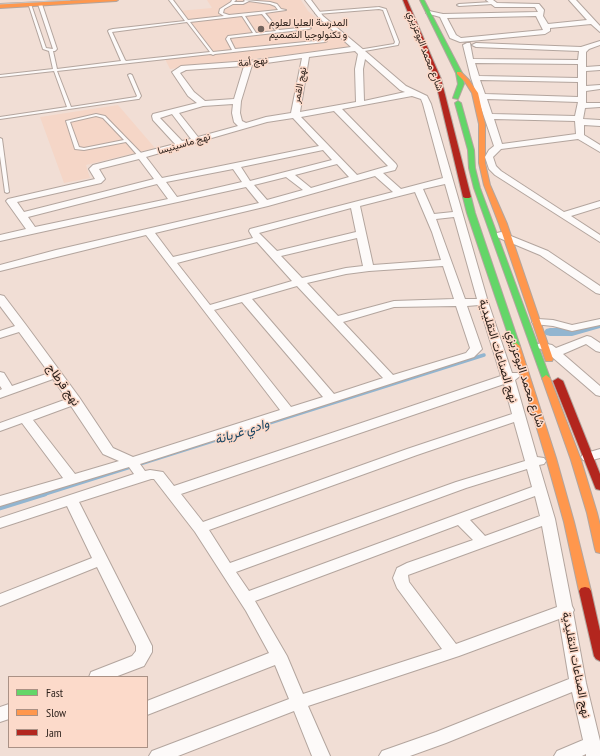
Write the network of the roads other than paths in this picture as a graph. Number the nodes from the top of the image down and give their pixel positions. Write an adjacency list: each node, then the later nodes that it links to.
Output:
1 (11, 0): 12 (main road)
2 (104, 0): 3 (main road); 18 (main road)
3 (116, 0)
4 (171, 0): 27 (lane)
5 (247, 0): 14 (lane); 20 (lane)
6 (308, 0): 21 (street, نهج الصناعات التقليدية)
7 (405, 0): 63 (main road, شارع محمد البوعزيزي)
8 (414, 0): 38 (main road, شارع محمد البوعزيزي)
9 (422, 0): 22 (main road, شارع محمد البوعزيزي)
10 (532, 0): 16 (street)
11 (572, 0): 28 (street)
12 (0, 1)
13 (491, 1): 15 (lane); 16 (street)
14 (233, 2): 26 (lane)
15 (459, 5)
16 (537, 5): 24 (street)
17 (0, 6): 19 (main road)
18 (40, 6): 19 (main road); 40 (lane)
19 (30, 7): 40 (lane)
20 (263, 13): 23 (lane); 32 (lane)
21 (317, 13): 42 (street, نهج الصناعات التقليدية); 42 (lane)
22 (429, 13): 25 (street); 51 (main road, شارع محمد البوعزيزي)
23 (243, 15): 26 (lane); 33 (lane)
24 (538, 15): 25 (street); 29 (street)
25 (443, 16): 34 (street)
26 (229, 17): 27 (lane)
27 (188, 22): 43 (lane); 46 (lane)
28 (592, 22): 29 (street); 31 (street)
29 (546, 26): 34 (street)
30 (309, 28): 32 (lane)
31 (600, 30)
32 (278, 31): 33 (lane)
33 (256, 34): 41 (lane)
34 (460, 40): 37 (street)
35 (325, 41): 41 (lane)
36 (600, 43): 39 (street)
37 (467, 45): 39 (street); 45 (street)
38 (436, 48)
39 (583, 49): 48 (street)
40 (51, 50): 50 (lane)
41 (234, 51): 43 (lane)
42 (359, 51): 44 (street, نهج أمة); 59 (street, نهج الصناعات التقليدية); 66 (street)
43 (213, 54): 46 (lane)
44 (306, 55): 47 (street, نهج أمة); 71 (street, نهج القمر)
45 (470, 61): 48 (street); 54 (street)
46 (125, 62): 50 (lane)
47 (250, 63): 62 (street); 65 (street, نهج أمة)
48 (582, 65): 49 (street); 56 (street)
49 (600, 68)
50 (55, 70): 53 (lane); 68 (lane)
51 (459, 73): 61 (main road, شارع محمد البوعزيزي); 112 (main road)
52 (130, 75): 68 (lane)
53 (0, 76)
54 (475, 78): 56 (street); 60 (street)
55 (451, 84): 61 (main road, شارع محمد البوعزيزي)
56 (582, 84): 58 (street); 64 (street)
57 (429, 86): 63 (main road, شارع محمد البوعزيزي)
58 (600, 87)
59 (413, 93): 66 (street, نهج ماسينيسا); 91 (street, نهج الصناعات التقليدية)
60 (481, 96): 64 (street); 72 (street)
61 (456, 98): 110 (main road, شارع محمد البوعزيزي)
62 (237, 101): 65 (street); 76 (street)
63 (444, 103): 138 (main road, شارع محمد البوعزيزي)
64 (581, 103): 67 (street); 74 (street)
65 (204, 104): 70 (street)
66 (360, 104): 69 (street, نهج ماسينيسا)
67 (600, 105)
68 (69, 108): 73 (lane)
69 (336, 108): 71 (street, نهج ماسينيسا); 88 (street)
70 (174, 112): 79 (street); 81 (street)
71 (294, 114): 76 (street, نهج ماسينيسا); 83 (street)
72 (488, 116): 74 (street); 82 (street)
73 (0, 118)
74 (579, 121): 75 (street); 77 (street)
75 (600, 122)
76 (244, 126): 79 (street, نهج ماسينيسا)
77 (580, 136): 82 (street); 84 (street)
78 (0, 139): 96 (lane)
79 (196, 140): 81 (street, نهج ماسينيسا)
80 (127, 141): 80 (lane); 85 (lane)
81 (180, 144): 85 (street, نهج ماسينيسا)
82 (499, 147): 105 (street)
83 (325, 148): 86 (street); 87 (street)
84 (600, 149)
85 (141, 156): 92 (street); 99 (street, نهج ماسينيسا)
86 (338, 161): 89 (street); 90 (street)
87 (235, 166): 92 (street); 93 (street)
88 (376, 172): 90 (street); 97 (street)
89 (288, 174): 93 (street); 95 (street)
90 (355, 178): 95 (street)
91 (448, 180): 94 (street); 104 (street, نهج الصناعات التقليدية)
92 (158, 181): 98 (street); 106 (street)
93 (248, 184): 98 (street); 101 (street)
94 (418, 188): 97 (street); 107 (street)
95 (309, 191): 101 (street)
96 (7, 192)
97 (400, 193): 102 (street)
98 (175, 201): 108 (street)
99 (11, 202): 100 (street); 106 (street)
100 (0, 204)
101 (265, 204): 109 (street)
102 (355, 204): 111 (street); 114 (street)
103 (600, 204): 105 (street)
104 (458, 214): 107 (street); 124 (street, نهج الصناعات التقليدية)
105 (564, 215): 115 (street)
106 (21, 216): 108 (street)
107 (430, 217): 118 (street)
108 (32, 230): 113 (street)
109 (148, 232): 117 (street); 119 (street)
110 (494, 232): 112 (street); 135 (main road, شارع محمد البوعزيزي)
111 (362, 234): 116 (street); 120 (street)
112 (507, 237): 122 (street); 129 (main road)
113 (0, 238)
114 (259, 239): 116 (street); 117 (street)
115 (600, 239)
116 (274, 255): 121 (street)
117 (171, 261): 127 (street)
118 (446, 262): 120 (street); 125 (street)
119 (0, 268)
120 (369, 268): 121 (street)
121 (299, 282): 123 (street); 128 (street)
122 (600, 291)
123 (244, 297): 127 (street); 145 (street)
124 (483, 302): 125 (street); 141 (street, نهج الصناعات التقليدية)
125 (461, 303): 128 (street); 142 (street)
126 (2, 304): 132 (street, نهج قرطاج)
127 (207, 309): 147 (street)
128 (336, 320): 142 (street)
129 (538, 322): 131 (street); 135 (main road)
130 (600, 322): 131 (street)
131 (582, 327): 134 (street)
132 (22, 328): 133 (street); 139 (street, نهج قرطاج)
133 (0, 335)
134 (587, 339): 136 (street); 137 (street)
135 (539, 346): 137 (street); 151 (main road); 166 (main road, شارع محمد البوعزيزي)
136 (600, 349)
137 (555, 353): 143 (street)
138 (525, 373): 141 (street); 152 (main road, شارع محمد البوعزيزي)
139 (56, 374): 144 (street); 146 (street, نهج قرطاج)
140 (0, 376): 144 (street)
141 (508, 378): 148 (street, نهج الصناعات التقليدية); 158 (street)
142 (390, 379): 145 (street)
143 (600, 392)
144 (4, 393)
145 (331, 398): 147 (street)
146 (75, 400): 149 (street); 154 (street, نهج قرطاج)
147 (288, 412): 154 (street)
148 (518, 416): 153 (street, نهج الصناعات التقليدية); 164 (street)
149 (25, 418): 150 (street); 155 (street)
150 (0, 427)
151 (594, 455): 156 (main road)
152 (551, 458): 153 (street); 174 (main road, شارع محمد البوعزيزي)
153 (531, 462): 157 (street, نهج الصناعات التقليدية); 168 (street)
154 (136, 468): 155 (street); 158 (street); 159 (street)
155 (71, 479): 160 (street)
156 (600, 487)
157 (539, 489): 161 (street); 162 (street, نهج الصناعات التقليدية)
158 (172, 492): 164 (street)
159 (71, 500): 163 (street); 167 (street)
160 (0, 501)
161 (460, 518): 165 (street); 169 (street)
162 (548, 519): 165 (street); 171 (street, نهج الصناعات التقليدية)
163 (0, 523)
164 (200, 528): 168 (street)
165 (483, 542): 172 (street)
166 (600, 549)
167 (100, 560): 170 (street); 175 (street)
168 (227, 570): 169 (street)
169 (246, 598): 173 (street)
170 (0, 600)
171 (566, 610): 172 (street); 176 (street, نهج الصناعات التقليدية)
172 (453, 652): 177 (street)
173 (279, 656): 177 (street); 178 (street)
174 (600, 656)
175 (100, 676)
176 (578, 683): 179 (street, نهج الصناعات التقليدية); 182 (street)
177 (300, 702): 180 (street); 181 (street)
178 (148, 708)
179 (593, 750): 183 (street)
180 (158, 756)
181 (321, 756)
182 (388, 756)
183 (563, 756)

